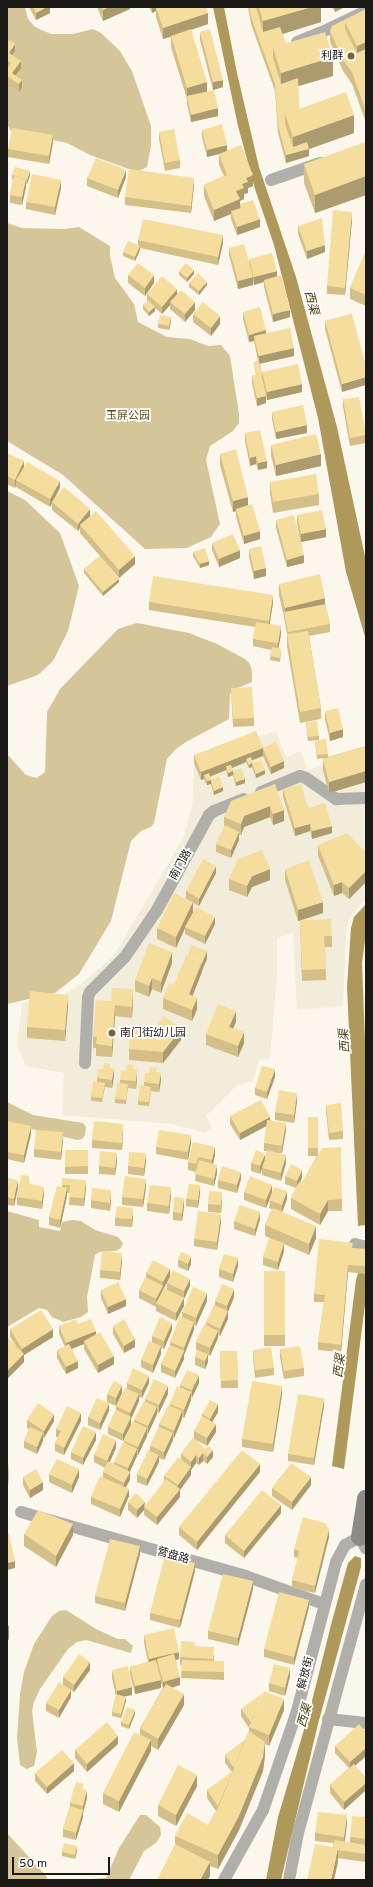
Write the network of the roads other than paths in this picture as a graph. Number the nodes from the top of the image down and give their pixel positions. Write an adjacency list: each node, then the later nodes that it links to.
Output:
1 (366, 11): 2 (street)
2 (297, 42)
3 (328, 160): 4 (street)
4 (271, 180)
5 (366, 798): 6 (street, 南门路)
6 (85, 1063)
7 (366, 1498): 9 (street, 解放街)
8 (21, 1512): 11 (street, 营盘路)
9 (364, 1543): 11 (street, 解放街)
10 (366, 1584): 12 (street)
11 (324, 1604): 14 (street, 解放街)
12 (328, 1719): 13 (street); 15 (street)
13 (366, 1723)
14 (224, 1880)
15 (289, 1880)

